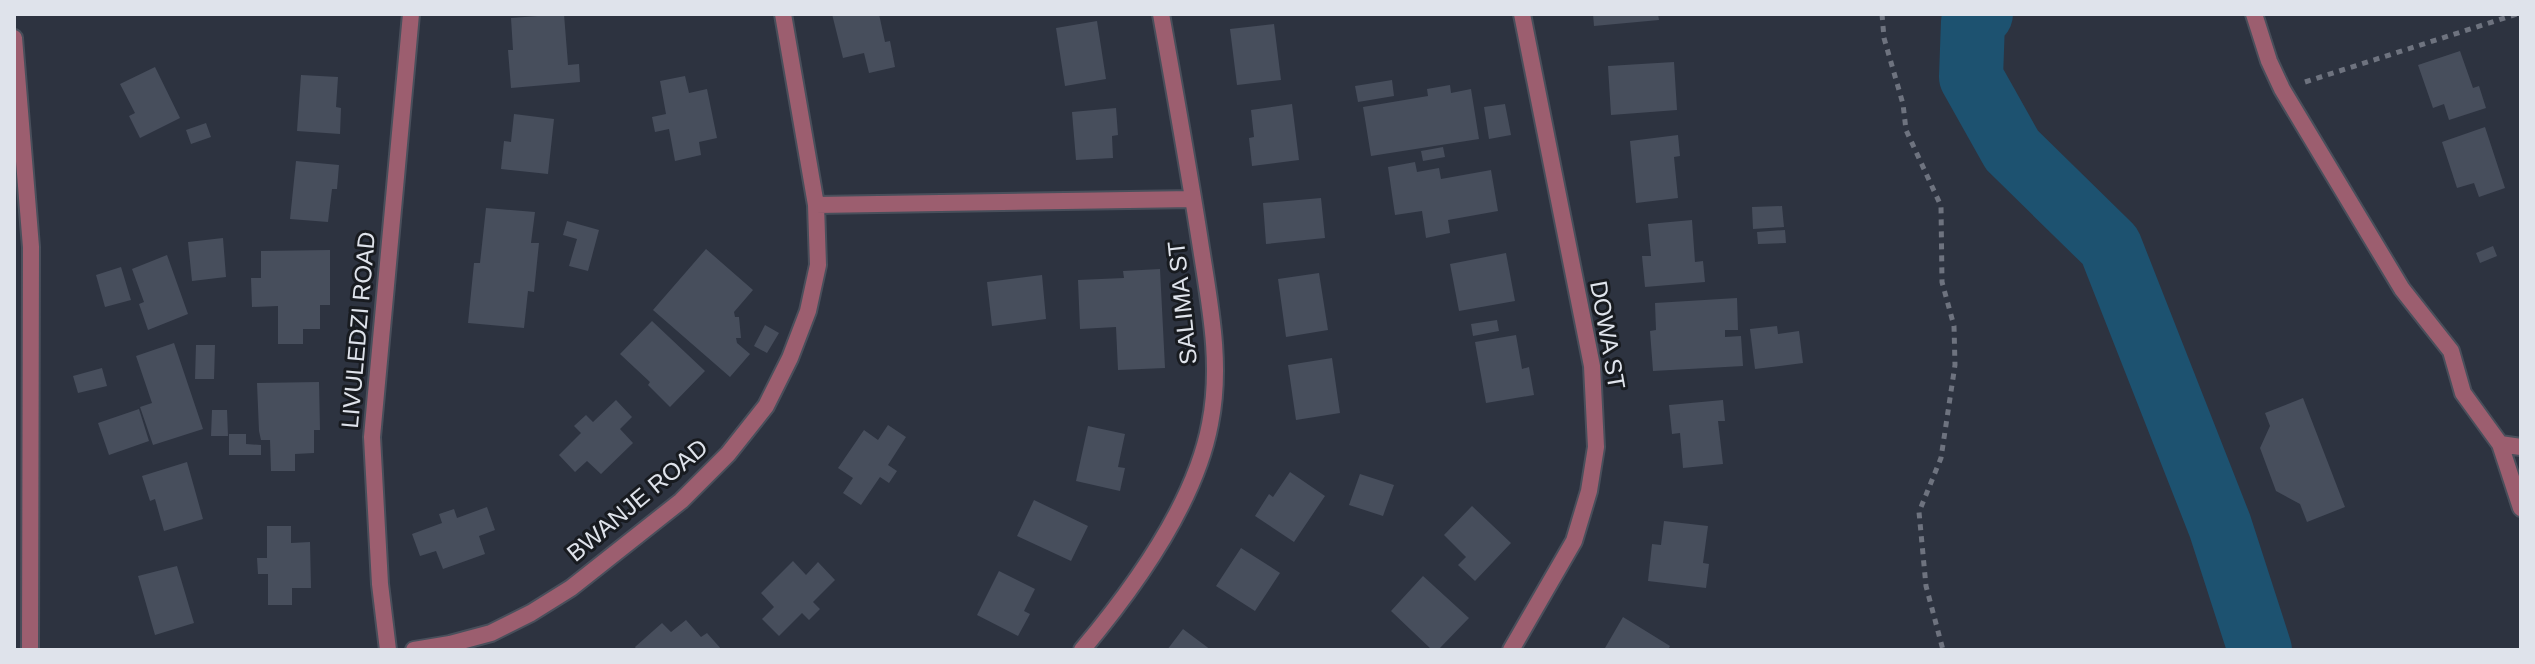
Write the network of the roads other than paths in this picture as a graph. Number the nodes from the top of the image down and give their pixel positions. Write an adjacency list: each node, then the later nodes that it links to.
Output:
1 (411, 14): 13 (street, LIVULEDZI ROAD)
2 (783, 14): 8 (street, BWANJE ROAD)
3 (1161, 14): 7 (street, SALIMA ST)
4 (1522, 14): 16 (street, DOWA ST)
5 (2254, 14): 9 (street)
6 (14, 38): 12 (street)
7 (1193, 199): 8 (street); 15 (street, SALIMA ST)
8 (816, 205): 14 (street, BWANJE ROAD)
9 (2500, 444): 10 (street); 11 (street)
10 (2521, 447)
11 (2521, 508)
12 (30, 650)
13 (388, 650)
14 (414, 650)
15 (1082, 650)
16 (1511, 650)

